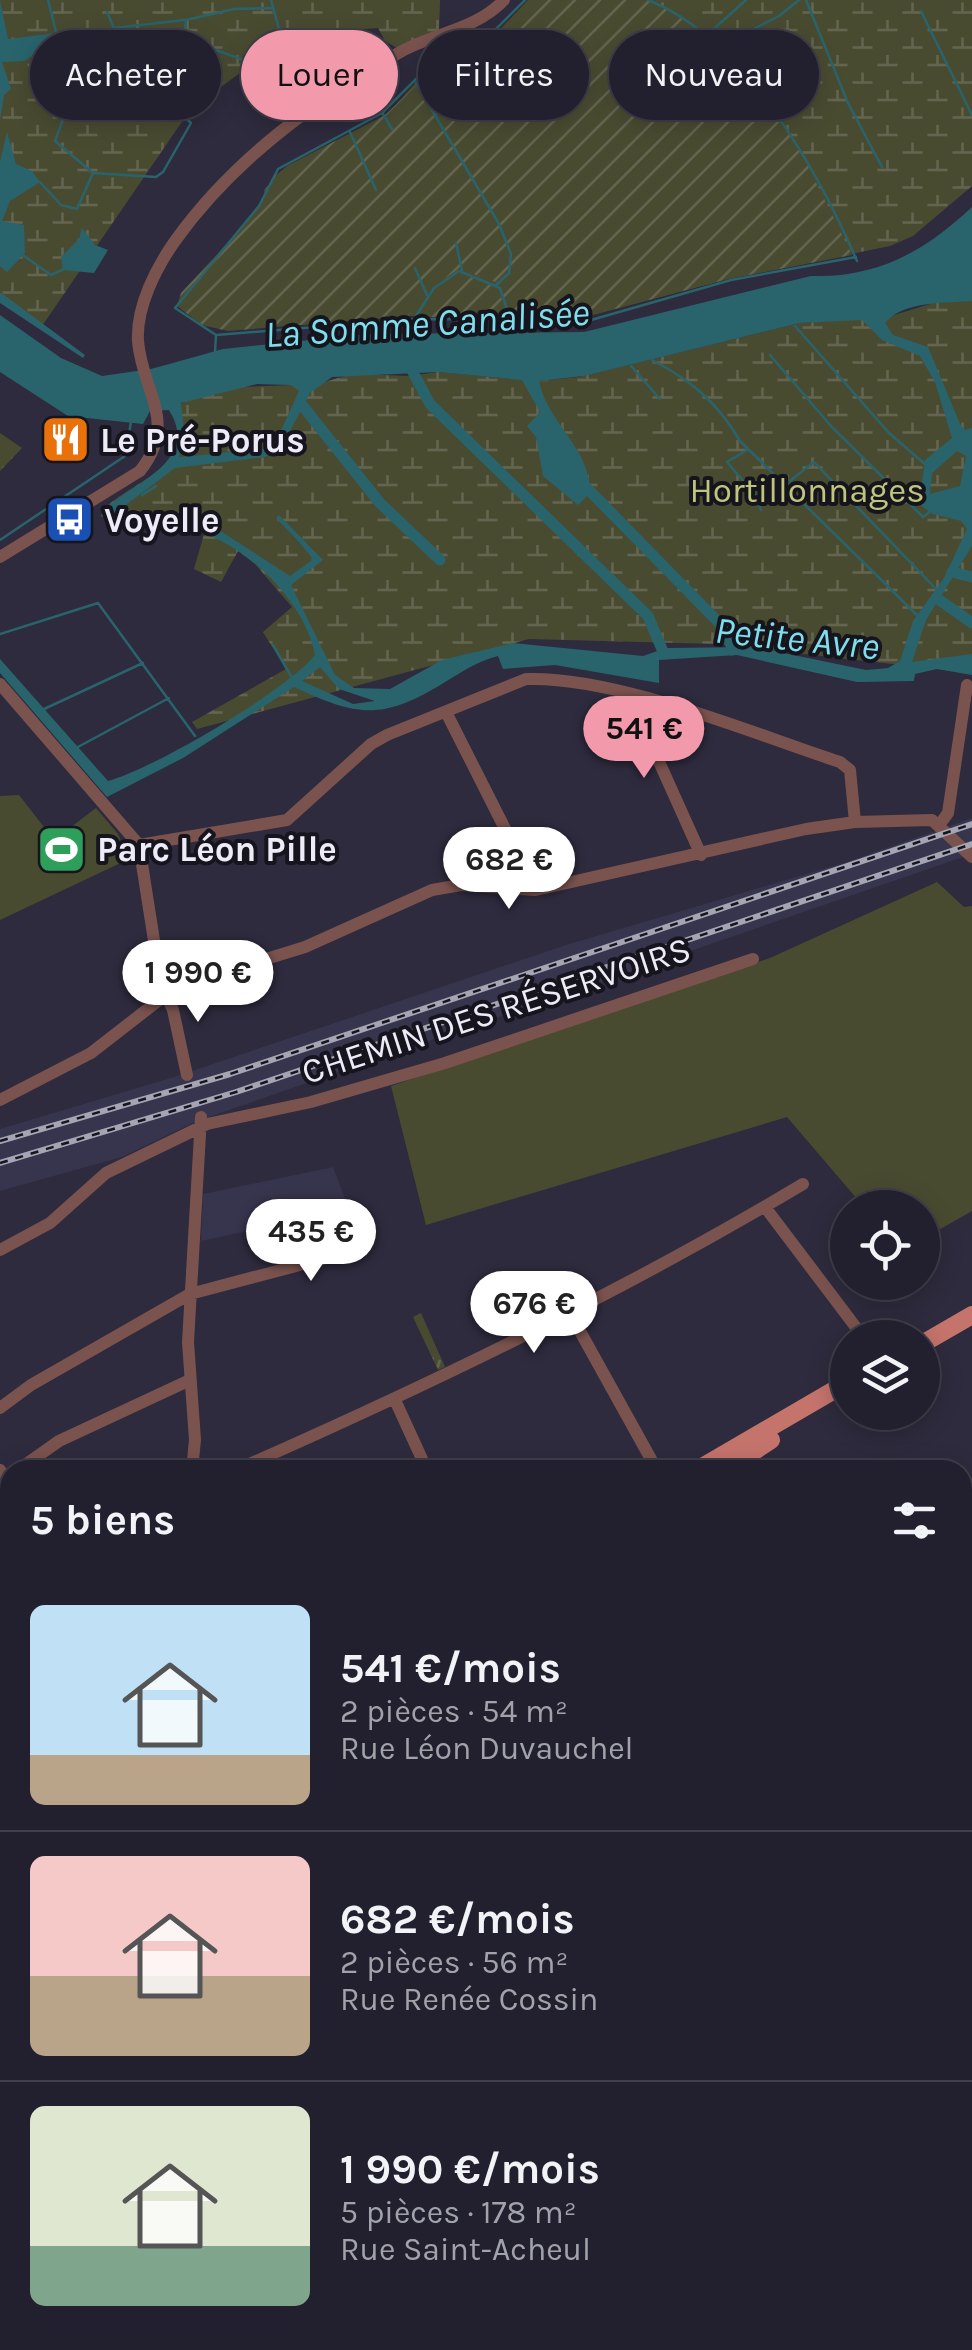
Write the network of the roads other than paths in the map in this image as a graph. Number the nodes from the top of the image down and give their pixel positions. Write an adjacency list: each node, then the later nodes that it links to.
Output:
1 (504, 0): 2 (street)
2 (0, 557)
3 (0, 684): 9 (street)
4 (967, 686): 8 (street)
5 (635, 698): 6 (street); 7 (street); 10 (street)
6 (446, 712): 9 (street); 12 (street)
7 (855, 822): 8 (street); 10 (street)
8 (943, 827): 11 (street)
9 (139, 846): 14 (street)
10 (702, 855): 12 (street)
11 (972, 856)
12 (536, 890): 14 (street)
13 (753, 959): 17 (street, CHEMIN DES RÉSERVOIRS)
14 (164, 994): 15 (street); 16 (street)
15 (187, 1074)
16 (0, 1100)
17 (200, 1123): 21 (street, CHEMIN DES RÉSERVOIRS); 22 (street)
18 (803, 1184): 19 (street)
19 (766, 1207): 23 (street); 25 (street)
20 (345, 1215): 22 (street)
21 (0, 1250)
22 (190, 1294): 27 (street); 30 (street)
23 (571, 1315): 28 (street); 35 (street)
24 (972, 1316): 26 (main road)
25 (851, 1320)
26 (940, 1334)
27 (190, 1380): 31 (street); 32 (street)
28 (395, 1400): 33 (street); 34 (street)
29 (830, 1403): 36 (main road)
30 (0, 1408)
31 (31, 1460)
32 (192, 1460)
33 (259, 1460)
34 (422, 1460)
35 (651, 1460)
36 (731, 1460)

